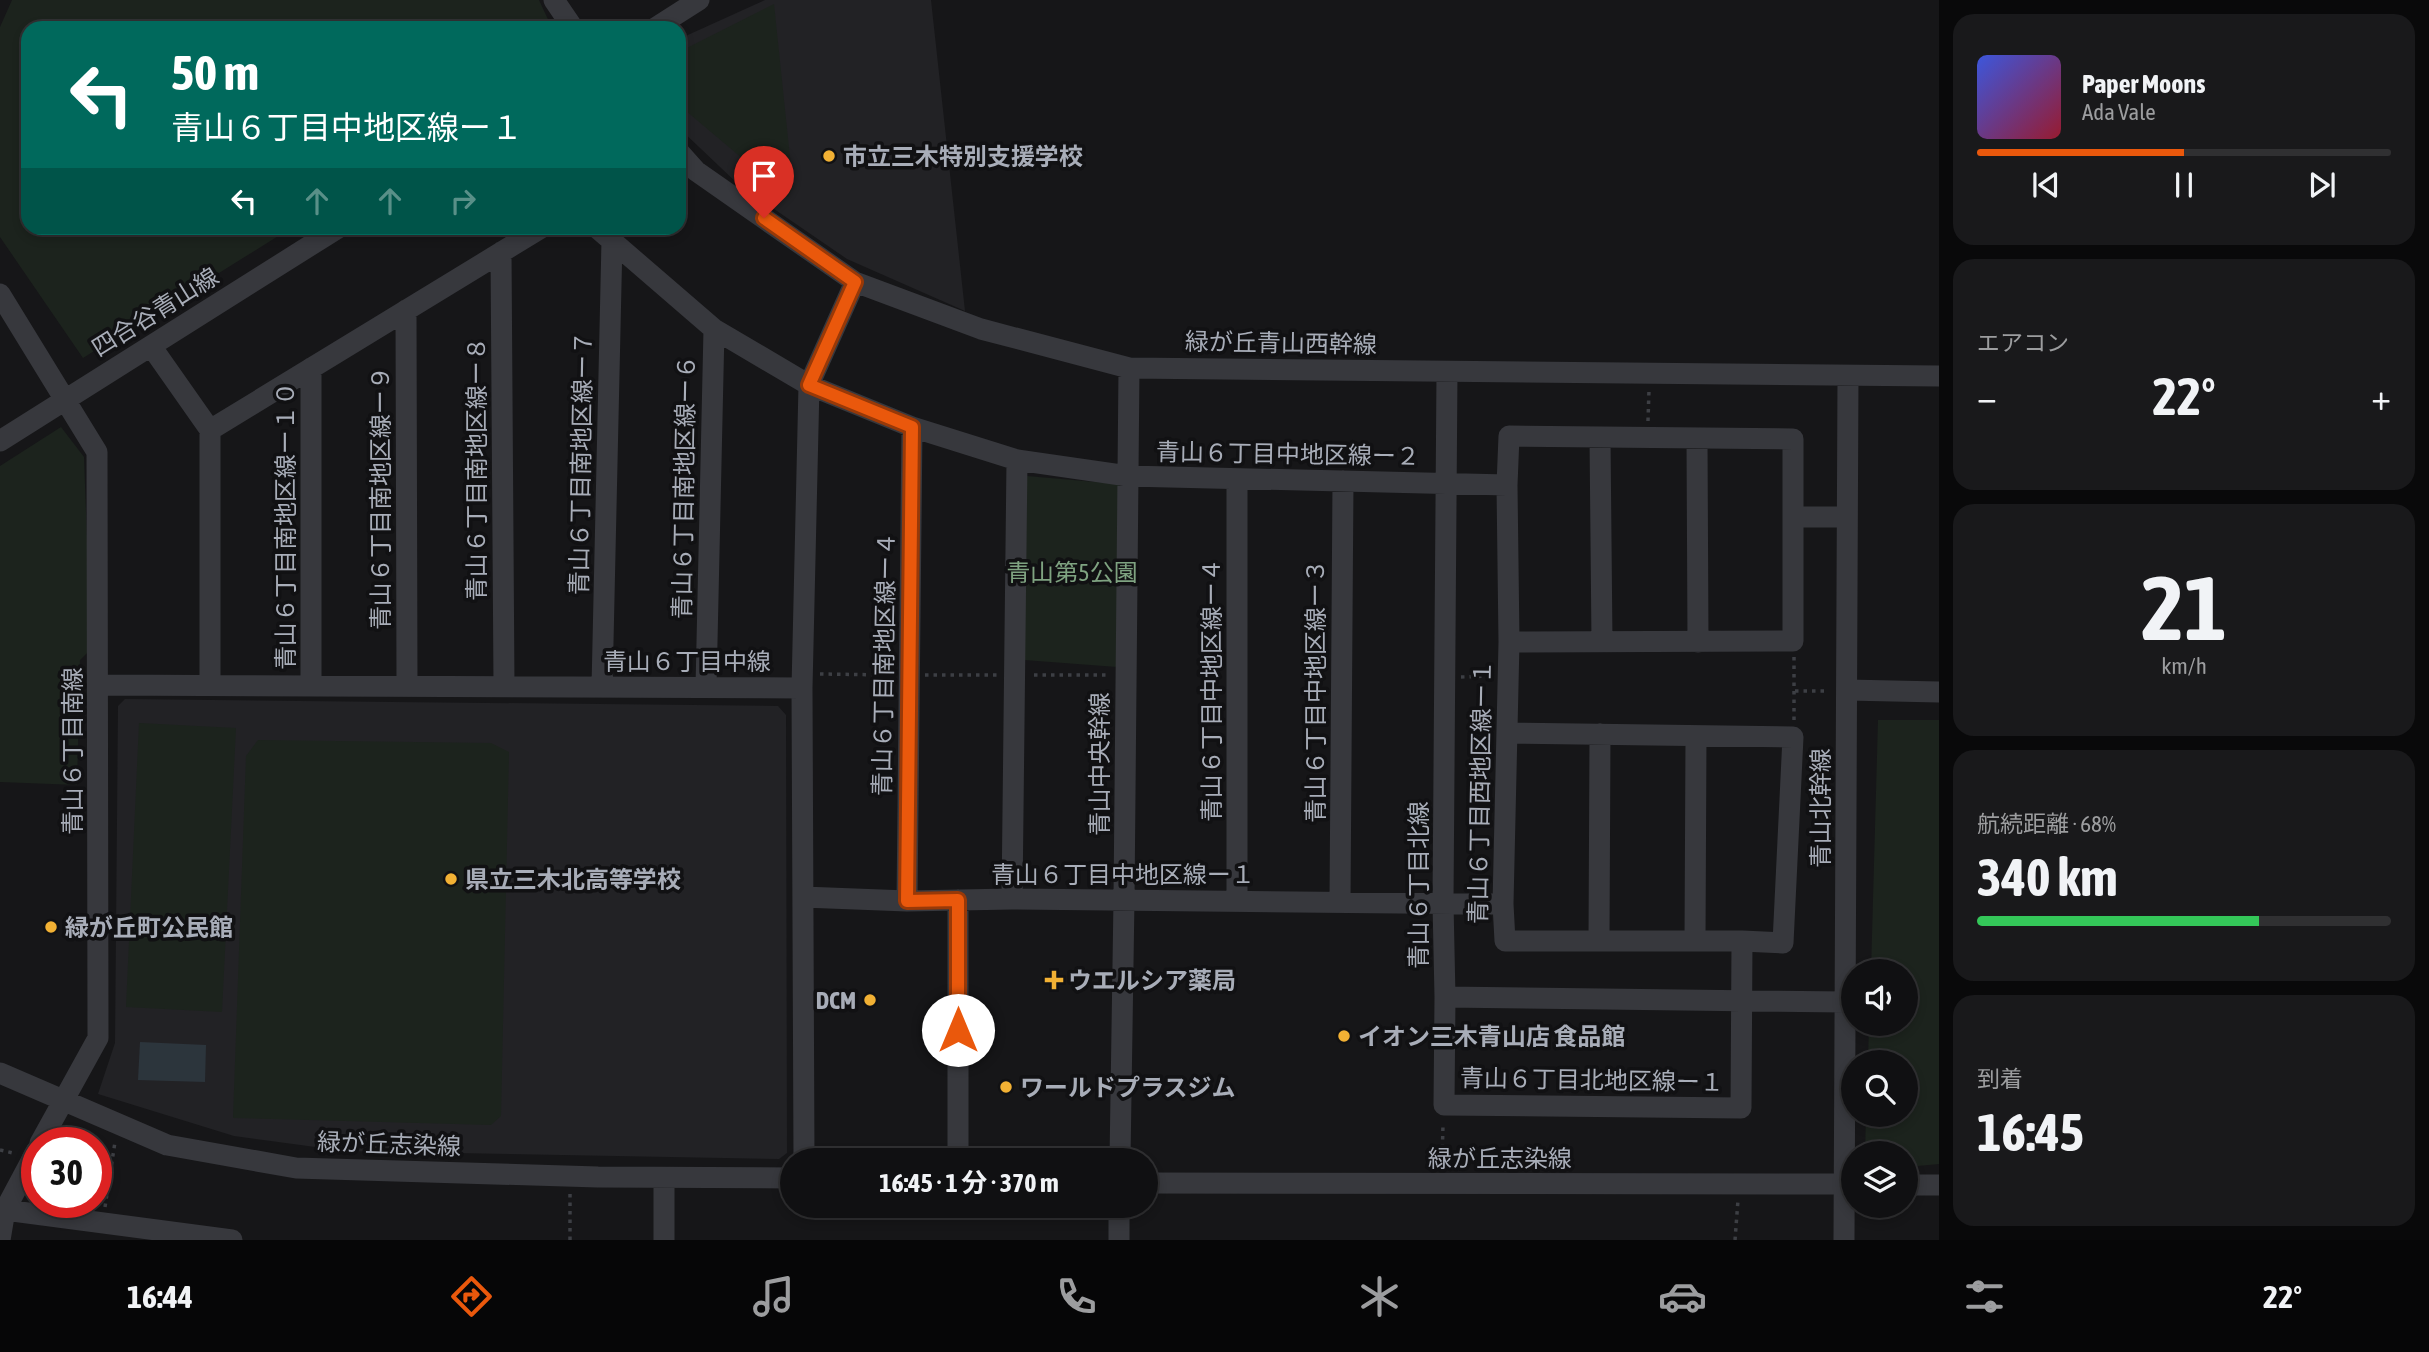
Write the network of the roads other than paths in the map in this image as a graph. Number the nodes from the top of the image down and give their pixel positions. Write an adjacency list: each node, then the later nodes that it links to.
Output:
1 (554, 0): 3 (street)
2 (699, 0): 4 (street)
3 (568, 21)
4 (666, 21)
5 (686, 160): 11 (street, 緑が丘青山西幹線)
6 (327, 235): 15 (street, 四合谷青山線)
7 (529, 235): 10 (street)
8 (605, 235): 45 (street, 青山６丁目南地区線ー７)
9 (606, 235): 14 (street, 青山６丁目中地区線ー２)
10 (501, 252): 13 (street); 44 (street, 青山６丁目南地区線ー８)
11 (855, 282): 17 (street, 緑が丘青山西幹線); 21 (street)
12 (0, 293): 22 (street, 青山６丁目南線)
13 (406, 310): 16 (street); 43 (street, 青山６丁目南地区線ー９)
14 (714, 329): 21 (street, 青山６丁目中地区線ー２); 46 (street, 青山６丁目南地区線ー６)
15 (150, 346): 22 (street, 四合谷青山線); 24 (street)
16 (311, 368): 24 (street); 42 (street, 青山６丁目南地区線ー１０)
17 (1129, 368): 18 (street, 緑が丘青山西幹線); 29 (street, 青山中央幹線)
18 (1447, 372): 19 (street, 緑が丘青山西幹線); 32 (street, 青山６丁目北線)
19 (1848, 376): 20 (street, 緑が丘青山西幹線); 35 (street, 青山北幹線)
20 (1939, 376)
21 (809, 385): 23 (street, 青山６丁目中地区線ー２); 39 (street)
22 (67, 400): 27 (street, 四合谷青山線); 41 (street, 青山６丁目南線)
23 (912, 427): 28 (street, 青山６丁目中地区線ー２); 57 (street, 青山６丁目南地区線ー４)
24 (210, 430): 40 (street)
25 (1600, 437): 26 (street, 青山６丁目西地区線ー１); 33 (street, 青山６丁目西地区線ー１); 37 (street)
26 (1697, 438): 34 (street, 青山６丁目西地区線ー１); 38 (street)
27 (0, 441)
28 (1017, 460): 29 (street, 青山６丁目中地区線ー２); 53 (street)
29 (1128, 476): 30 (street, 青山６丁目中地区線ー２); 54 (street, 青山中央幹線)
30 (1237, 479): 31 (street, 青山６丁目中地区線ー２); 56 (street, 青山６丁目中地区線ー４)
31 (1343, 481): 32 (street, 青山６丁目中地区線ー２); 58 (street, 青山６丁目中地区線ー３)
32 (1448, 483): 33 (street, 青山６丁目中地区線ー２); 59 (street, 青山６丁目北線)
33 (1507, 485): 36 (street, 青山６丁目西地区線ー１)
34 (1794, 517): 35 (street); 38 (street, 青山６丁目西地区線ー１)
35 (1847, 517): 47 (street, 青山北幹線)
36 (1509, 642): 37 (street, 青山６丁目西地区線ー１); 49 (street, 青山６丁目西地区線ー１)
37 (1602, 642): 38 (street, 青山６丁目西地区線ー１)
38 (1698, 642)
39 (802, 680): 46 (street, 青山６丁目中線); 52 (street, 青山６丁目中線)
40 (210, 684): 41 (street, 青山６丁目中線); 42 (street, 青山６丁目中線)
41 (99, 685): 70 (street, 青山６丁目南線)
42 (311, 685): 43 (street, 青山６丁目中線)
43 (407, 685): 44 (street, 青山６丁目中線)
44 (504, 686): 45 (street, 青山６丁目中線)
45 (602, 687): 46 (street, 青山６丁目中線)
46 (706, 687)
47 (1847, 691): 48 (street); 64 (street, 青山北幹線)
48 (1939, 692)
49 (1507, 733): 50 (street); 60 (street, 青山６丁目西地区線ー１)
50 (1600, 734): 51 (street); 61 (street)
51 (1696, 736): 62 (street); 63 (street, 青山６丁目西地区線ー１)
52 (803, 897): 57 (street, 青山６丁目中地区線ー１); 73 (street, 青山６丁目中線)
53 (1012, 898): 54 (street, 青山６丁目中地区線ー１); 55 (street, 青山６丁目中地区線ー１)
54 (1125, 899): 56 (street, 青山６丁目中地区線ー１); 75 (street, 青山中央幹線)
55 (958, 900): 57 (street, 青山６丁目中地区線ー１); 74 (street)
56 (1237, 900): 58 (street, 青山６丁目中地区線ー１)
57 (907, 901)
58 (1340, 902): 59 (street, 青山６丁目中地区線ー１)
59 (1443, 903): 60 (street, 青山６丁目中地区線ー１); 65 (street, 青山６丁目北線)
60 (1503, 904): 61 (street, 青山６丁目西地区線ー１)
61 (1599, 941): 62 (street, 青山６丁目西地区線ー１)
62 (1695, 941): 63 (street, 青山６丁目西地区線ー１)
63 (1742, 941): 66 (street)
64 (1845, 959)
65 (1445, 997): 66 (street, 青山６丁目北線); 66 (street, 青山６丁目北地区線ー１)
66 (1741, 1000): 67 (street, 青山６丁目北線)
67 (1841, 1002)
68 (1846, 1036): 72 (street, 青山北幹線)
69 (0, 1073): 70 (street, 緑が丘志染線)
70 (63, 1101): 71 (street, 青山６丁目南線); 76 (street, 緑が丘志染線)
71 (49, 1127)
72 (1848, 1141)
73 (804, 1148)
74 (958, 1148)
75 (1119, 1148)
76 (664, 1178): 77 (street, 緑が丘志染線); 89 (street)
77 (780, 1178)
78 (21, 1180): 83 (street)
79 (1158, 1183): 80 (street, 緑が丘志染線)
80 (1841, 1184)
81 (1918, 1185): 82 (street)
82 (1939, 1185)
83 (5, 1210): 86 (street); 87 (street)
84 (1119, 1218): 90 (street)
85 (1846, 1218): 91 (street, 青山北幹線)
86 (102, 1231): 88 (street)
87 (1, 1240)
88 (232, 1240)
89 (664, 1240)
90 (1119, 1240)
91 (1844, 1240)

